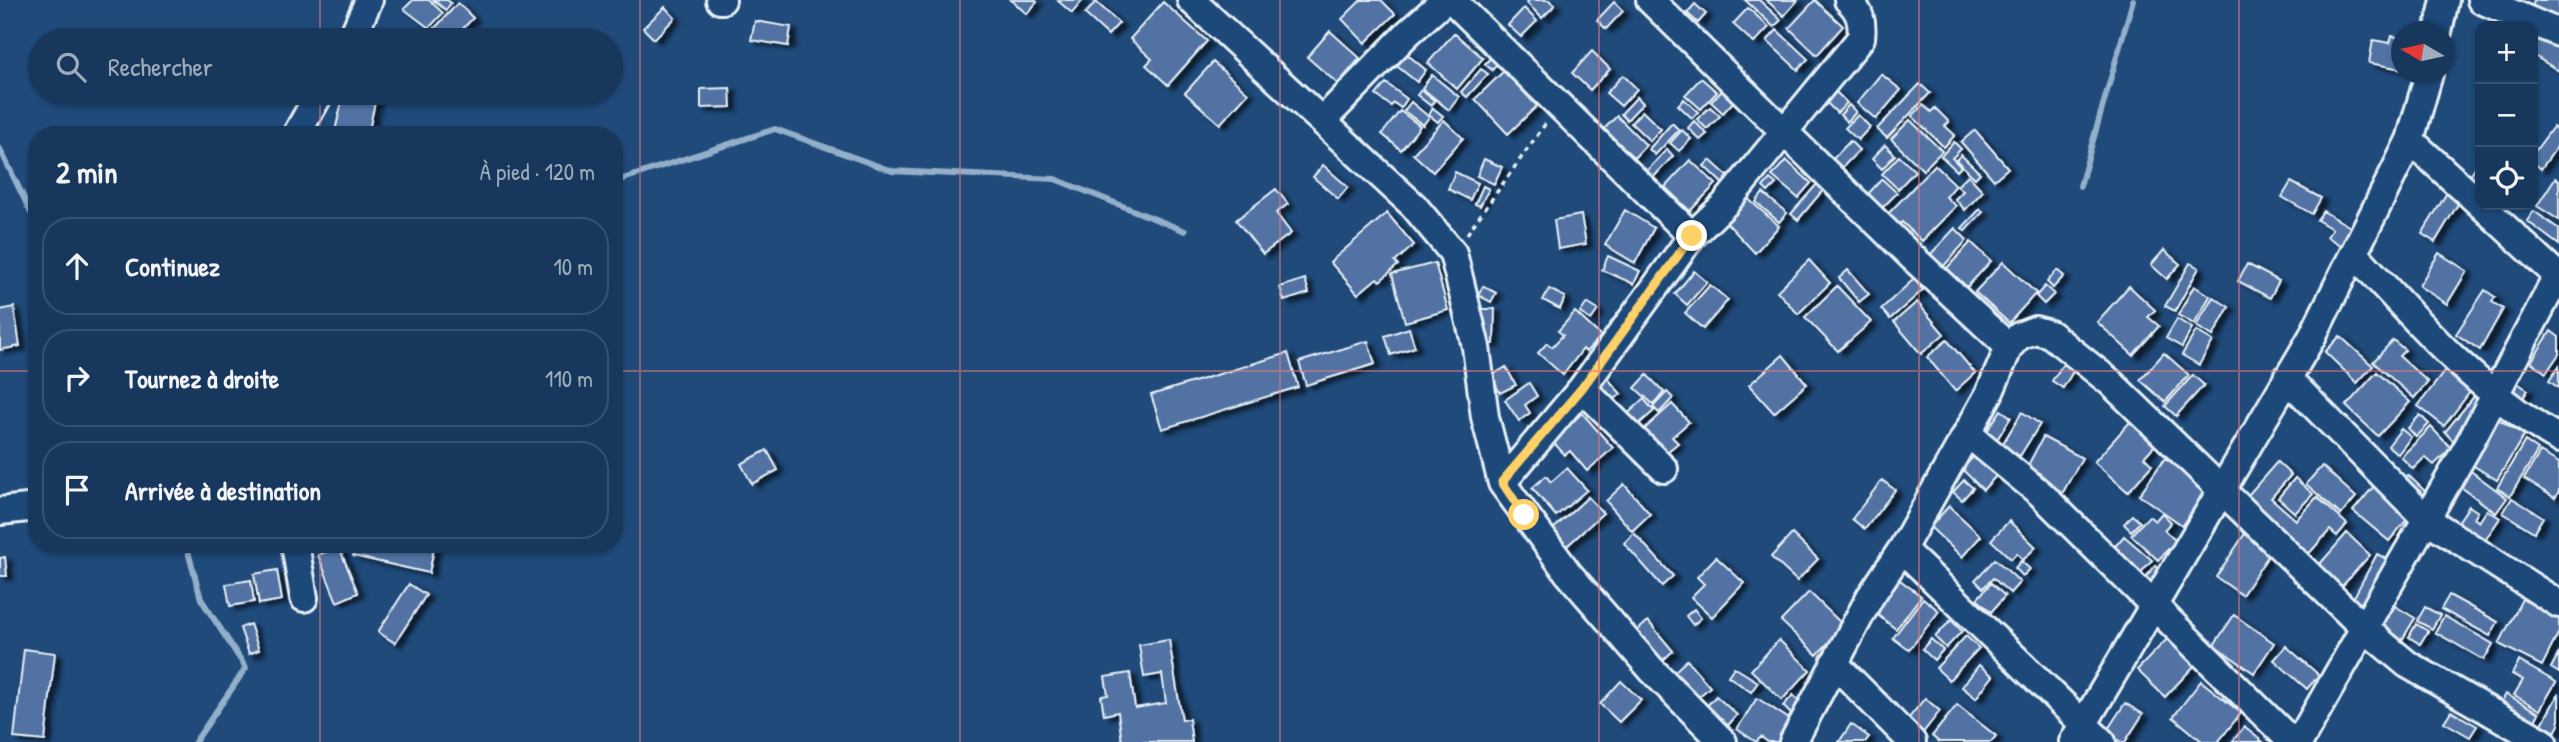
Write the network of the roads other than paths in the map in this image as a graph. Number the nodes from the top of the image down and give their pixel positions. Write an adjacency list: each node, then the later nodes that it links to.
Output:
1 (369, 0): 10 (street)
2 (1191, 0): 14 (street)
3 (1445, 0): 14 (street)
4 (1452, 0): 20 (street)
5 (1650, 0): 16 (street)
6 (1848, 0): 16 (street)
7 (2445, 0): 9 (street)
8 (2481, 0): 11 (street)
9 (2440, 21)
10 (356, 28)
11 (2559, 33)
12 (2426, 84): 17 (street)
13 (313, 105): 15 (street)
14 (1323, 120): 30 (street)
15 (301, 126)
16 (1785, 133): 20 (street); 23 (street)
17 (2410, 140): 18 (street); 21 (street)
18 (2475, 199)
19 (2488, 210): 22 (street)
20 (1692, 236): 25 (street)
21 (2356, 254): 24 (street); 26 (street)
22 (2558, 275): 26 (street)
23 (2009, 346): 27 (street); 31 (street)
24 (2287, 378): 31 (street); 34 (street)
25 (1582, 388): 29 (street); 30 (street)
26 (2493, 395): 28 (street); 34 (street)
27 (1967, 432): 35 (street); 39 (street)
28 (2559, 439)
29 (1664, 469)
30 (1502, 482): 43 (street)
31 (2221, 488): 39 (street); 40 (street)
32 (28, 508): 33 (street)
33 (0, 511)
34 (2426, 519): 38 (street); 40 (street)
35 (1902, 549): 41 (street); 42 (street)
36 (296, 553): 37 (street)
37 (304, 598)
38 (2559, 604)
39 (2152, 607): 42 (street); 47 (street)
40 (2364, 628): 48 (street); 49 (street)
41 (1834, 663): 44 (street); 45 (street)
42 (2078, 733): 46 (street)
43 (1723, 742)
44 (1793, 742)
45 (1912, 742)
46 (2102, 742)
47 (2292, 742)
48 (2299, 742)
49 (2543, 742)

